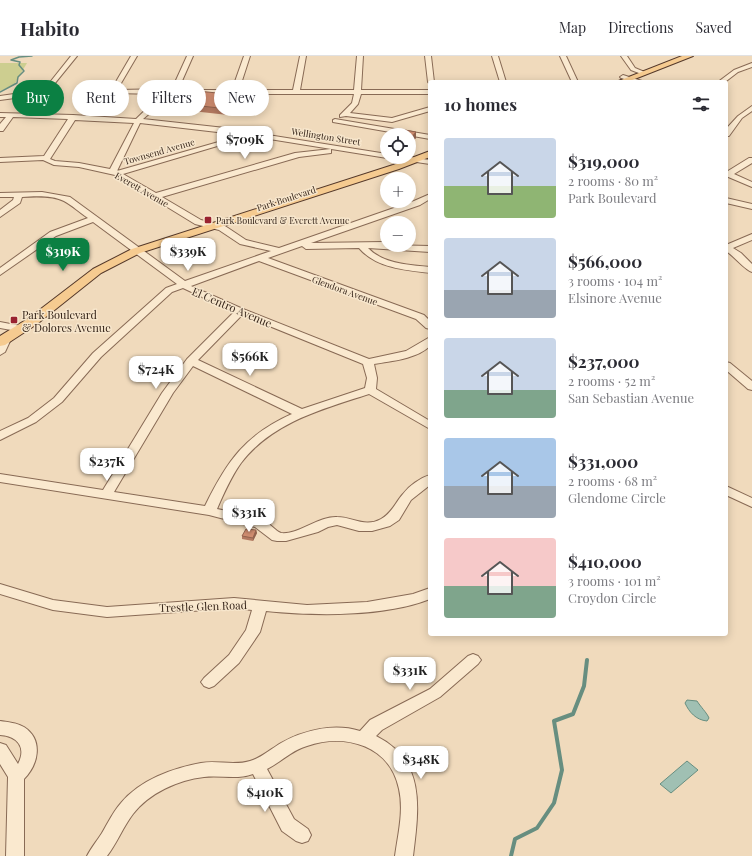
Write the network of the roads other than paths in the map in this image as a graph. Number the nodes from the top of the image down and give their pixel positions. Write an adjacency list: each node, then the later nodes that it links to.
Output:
1 (74, 56): 27 (street)
2 (134, 56): 22 (street)
3 (190, 56): 16 (street)
4 (247, 56): 17 (street)
5 (303, 56): 24 (street)
6 (360, 56): 25 (street)
7 (428, 56): 18 (street)
8 (495, 56): 19 (street)
9 (563, 56): 20 (street)
10 (624, 56): 14 (street)
11 (677, 56): 14 (main road)
12 (689, 56): 14 (main road)
13 (752, 65): 21 (street)
14 (642, 72): 15 (main road)
15 (624, 79)
16 (179, 80)
17 (239, 80)
18 (431, 80)
19 (502, 80)
20 (574, 80)
21 (724, 80)
22 (137, 92)
23 (269, 92): 24 (street)
24 (296, 92): 25 (street)
25 (358, 92): 26 (street); 30 (street)
26 (428, 92)
27 (0, 98)
28 (752, 108): 37 (street)
29 (428, 110): 30 (street)
30 (345, 114): 39 (street)
31 (0, 115): 32 (street, Wellington Street)
32 (10, 115): 34 (street, Wellington Street); 36 (street)
33 (144, 116): 35 (street)
34 (73, 117): 35 (street, Wellington Street); 45 (street)
35 (139, 121): 38 (street, Wellington Street); 52 (street)
36 (0, 129)
37 (728, 132)
38 (253, 135): 40 (street, Wellington Street); 52 (street, Townsend Avenue)
39 (428, 137)
40 (341, 149): 42 (street, Wellington Street); 57 (street)
41 (428, 151): 44 (main road, Park Boulevard)
42 (380, 155)
43 (428, 155): 46 (main road, Park Boulevard)
44 (416, 157)
45 (46, 158): 47 (street); 52 (street, Everett Avenue)
46 (416, 158)
47 (0, 160)
48 (416, 160): 50 (street)
49 (752, 160): 53 (street)
50 (428, 162)
51 (397, 164): 63 (main road, Park Boulevard)
52 (115, 172): 57 (street, Everett Avenue)
53 (728, 174): 54 (street)
54 (752, 185)
55 (0, 195): 56 (street, El Centro Avenue)
56 (19, 195): 61 (street); 62 (street, El Centro Avenue)
57 (156, 196): 63 (street, Everett Avenue)
58 (428, 197): 66 (street)
59 (728, 201): 60 (street)
60 (752, 207)
61 (0, 214)
62 (92, 219): 70 (street, El Centro Avenue); 75 (street)
63 (209, 225): 70 (main road, Park Boulevard); 71 (street, Everett Avenue)
64 (752, 237): 67 (street)
65 (361, 245): 66 (street); 68 (street); 74 (street)
66 (294, 246): 71 (street)
67 (728, 247)
68 (428, 249)
69 (728, 249): 73 (street)
70 (134, 250): 76 (street, El Centro Avenue); 79 (main road, Park Boulevard)
71 (278, 251): 72 (street)
72 (258, 258): 76 (street); 78 (street, Glendora Avenue)
73 (752, 269)
74 (428, 270)
75 (0, 272)
76 (184, 285): 77 (street, El Centro Avenue); 90 (street)
77 (240, 311): 83 (street); 84 (street, El Centro Avenue)
78 (428, 324)
79 (11, 327): 80 (main road, Park Boulevard)
80 (2, 338): 82 (street, Park Boulevard)
81 (428, 342): 84 (street)
82 (0, 352)
83 (192, 361): 88 (street); 94 (street)
84 (368, 362): 87 (street)
85 (728, 367): 86 (street)
86 (752, 387)
87 (370, 390): 88 (street); 89 (street)
88 (300, 413): 96 (street)
89 (428, 425)
90 (0, 436)
91 (0, 478): 94 (street)
92 (428, 480): 96 (street)
93 (728, 491): 95 (street)
94 (107, 494): 96 (street)
95 (752, 503)
96 (209, 511)
97 (0, 589): 99 (street, Trestle Glen Road)
98 (428, 594): 99 (street, Trestle Glen Road)
99 (261, 605): 101 (street)
100 (473, 660): 103 (street)
101 (209, 682)
102 (0, 728): 106 (street)
103 (364, 737): 105 (street); 110 (street)
104 (0, 750): 106 (street)
105 (257, 766): 107 (street); 109 (street)
106 (16, 776): 108 (street)
107 (302, 835)
108 (15, 856)
109 (96, 856)
110 (404, 856)

